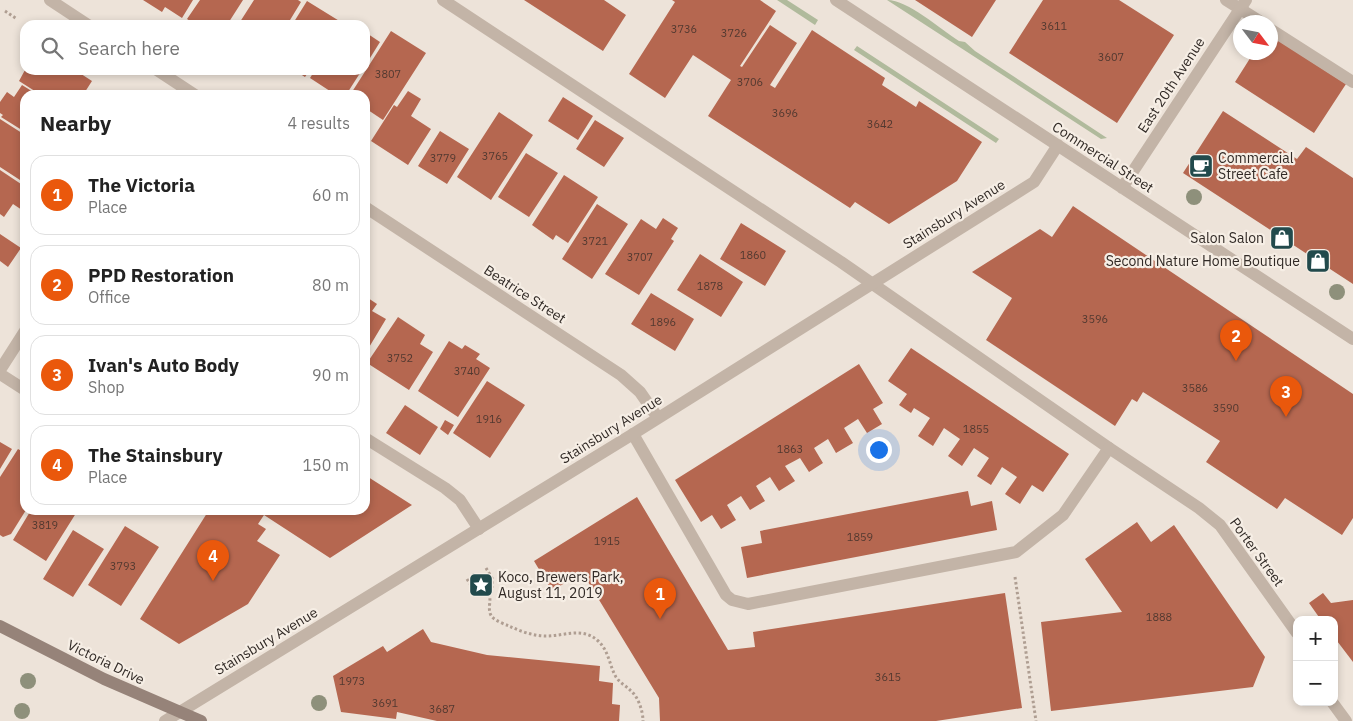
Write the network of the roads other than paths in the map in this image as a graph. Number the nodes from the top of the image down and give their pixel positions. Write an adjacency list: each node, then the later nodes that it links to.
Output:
1 (50, 0): 7 (street)
2 (443, 0): 15 (street, Porter Street)
3 (836, 0): 12 (street, Commercial Street)
4 (1226, 0): 5 (street)
5 (1243, 4): 6 (street); 13 (street, East 20th Avenue)
6 (1254, 15)
7 (80, 20)
8 (1278, 34): 10 (street)
9 (162, 75): 11 (street)
10 (1353, 82)
11 (178, 90)
12 (1058, 145): 13 (street, Commercial Street); 15 (street, Stainsbury Avenue)
13 (1122, 188): 17 (street, Commercial Street)
14 (370, 210): 20 (street, Beatrice Street)
15 (871, 284): 20 (street, Stainsbury Avenue); 23 (street, Porter Street)
16 (20, 339): 18 (street)
17 (1353, 339)
18 (0, 372): 19 (street)
19 (20, 386)
20 (658, 418): 21 (street, Stainsbury Avenue)
21 (633, 434): 23 (street); 24 (street, Stainsbury Avenue)
22 (370, 441): 24 (street)
23 (1109, 448): 26 (street, Porter Street)
24 (479, 529): 28 (street, Stainsbury Avenue)
25 (0, 626): 28 (street, Victoria Drive)
26 (1293, 627)
27 (1335, 706): 31 (street)
28 (178, 713): 29 (street, Stainsbury Avenue); 30 (street, Victoria Drive)
29 (165, 721)
30 (201, 721)
31 (1346, 721)

